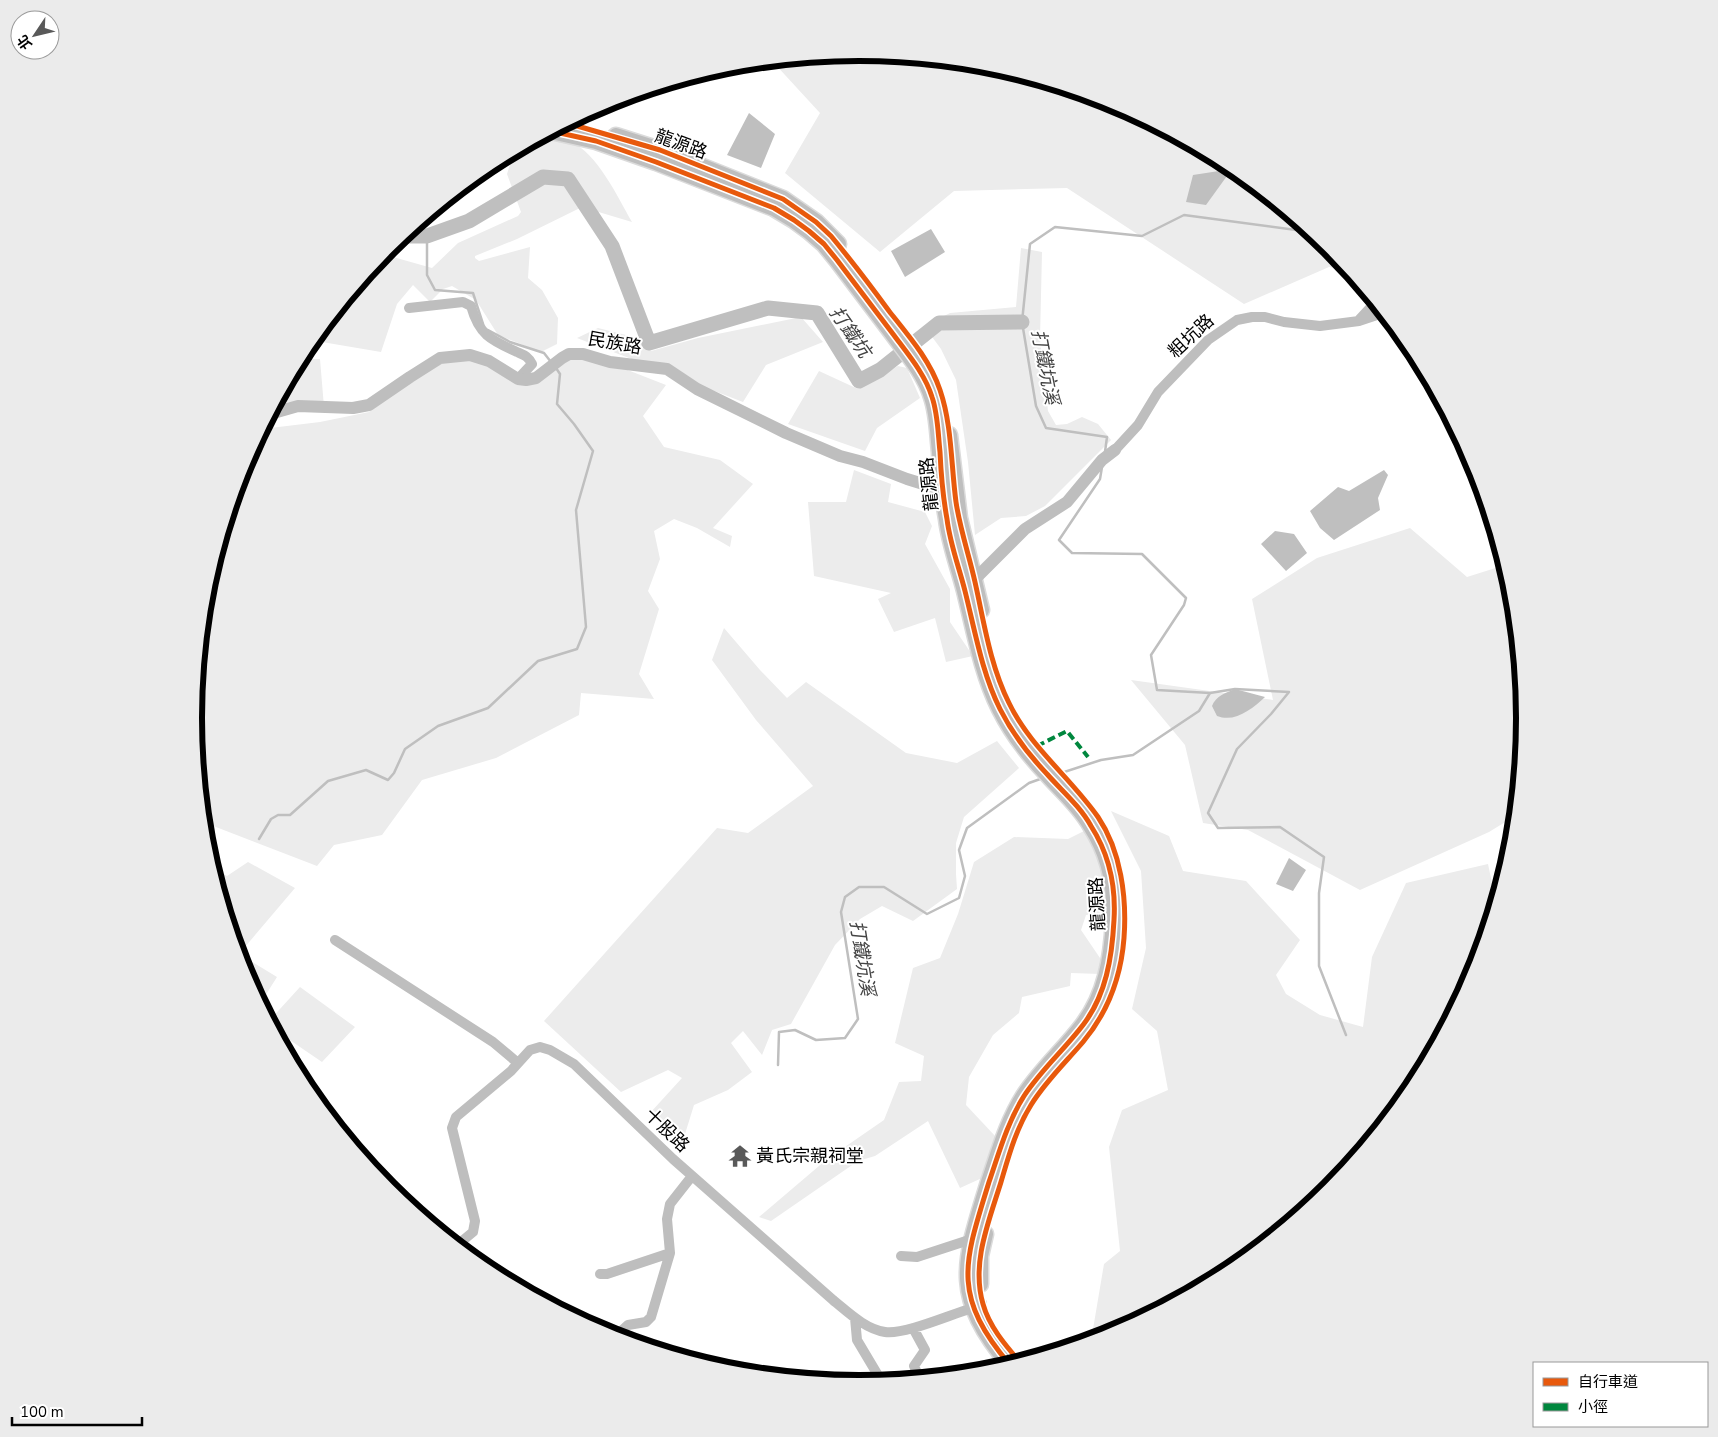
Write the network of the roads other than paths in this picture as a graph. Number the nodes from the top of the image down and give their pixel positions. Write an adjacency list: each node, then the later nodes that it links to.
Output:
1 (576, 125): 3 (main road, 龍源路)
2 (561, 133): 3 (main road, 龍源路)
3 (779, 203): 11 (main road, 龍源路)
4 (1371, 307): 7 (street)
5 (409, 308): 8 (street)
6 (1377, 315): 7 (street, 粗坑路)
7 (1358, 321): 10 (street, 粗坑路)
8 (518, 379): 9 (street); 11 (street, 民族路)
9 (279, 412)
10 (1115, 450): 12 (street)
11 (949, 492): 12 (main road, 龍源路)
12 (969, 584): 13 (main road, 龍源路)
13 (1055, 775): 17 (main road, 龍源路); 22 (main road)
14 (335, 940): 15 (street)
15 (518, 1063): 16 (street, 十股路); 18 (street, 十股路)
16 (692, 1176): 19 (street); 23 (street, 十股路)
17 (972, 1239): 20 (street); 22 (main road, 龍源路)
18 (461, 1242)
19 (670, 1253): 21 (street); 25 (street)
20 (901, 1256)
21 (600, 1274)
22 (978, 1305): 24 (street, 十股路); 26 (main road); 27 (main road, 龍源路)
23 (856, 1318): 24 (street, 十股路); 29 (street)
24 (913, 1328): 28 (street)
25 (621, 1331)
26 (1015, 1356)
27 (1005, 1359)
28 (917, 1373)
29 (878, 1375)

